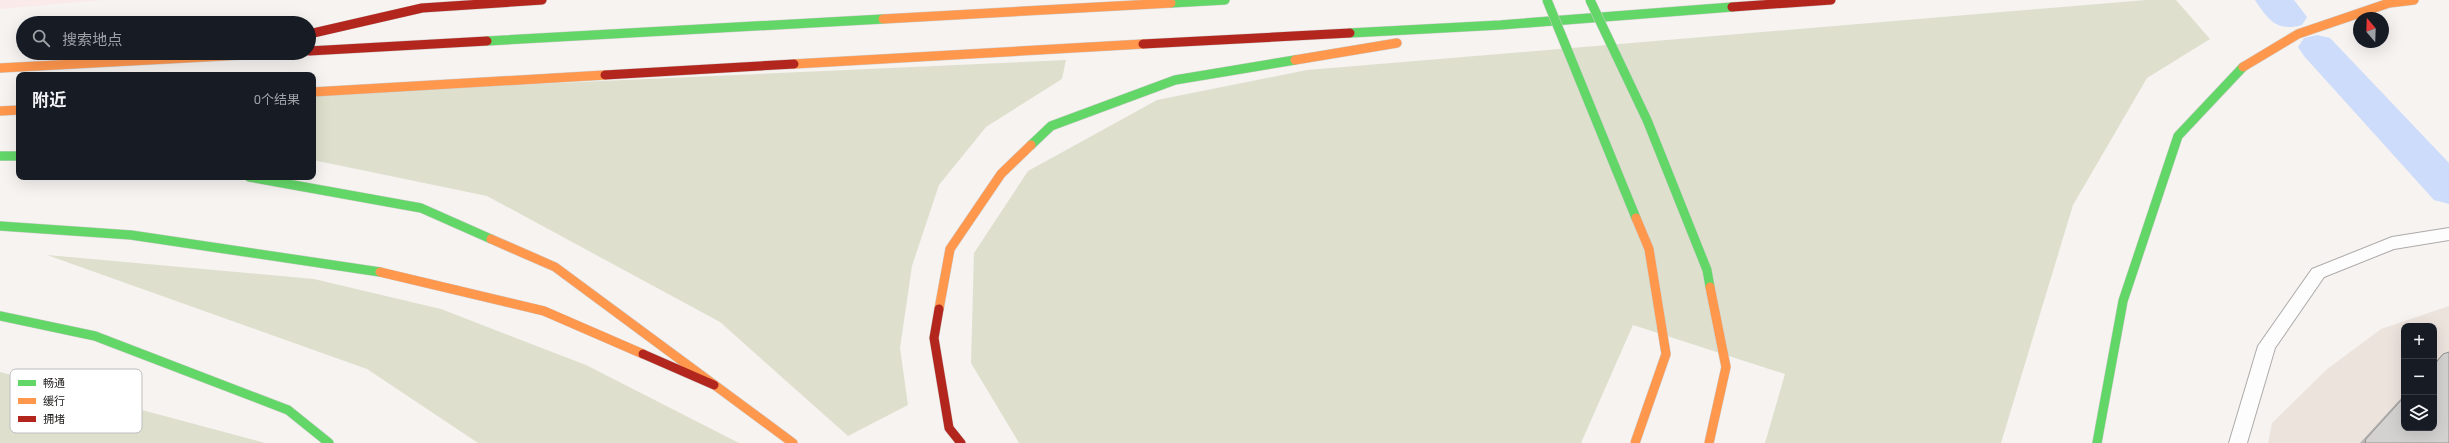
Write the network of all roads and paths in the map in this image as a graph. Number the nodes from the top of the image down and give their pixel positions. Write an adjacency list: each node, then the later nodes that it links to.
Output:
1 (542, 0): 8 (highway)
2 (1225, 0): 9 (highway)
3 (1547, 0): 27 (highway, bridge)
4 (1590, 0): 28 (highway, bridge)
5 (1831, 0): 7 (highway)
6 (2414, 0): 29 (highway)
7 (1500, 25): 14 (highway); 26 (highway)
8 (316, 32)
9 (316, 51)
10 (51, 60): 12 (highway)
11 (149, 60): 13 (highway)
12 (0, 61)
13 (0, 68)
14 (316, 92)
15 (16, 110): 16 (highway)
16 (0, 111)
17 (0, 156): 18 (highway)
18 (16, 156)
19 (266, 180): 23 (highway)
20 (0, 226): 23 (highway)
21 (2449, 234): 30 (lane)
22 (0, 316): 24 (highway)
23 (714, 385): 25 (highway)
24 (329, 443)
25 (793, 443)
26 (961, 443)
27 (1635, 443)
28 (1709, 443)
29 (2097, 443)
30 (2238, 443)

